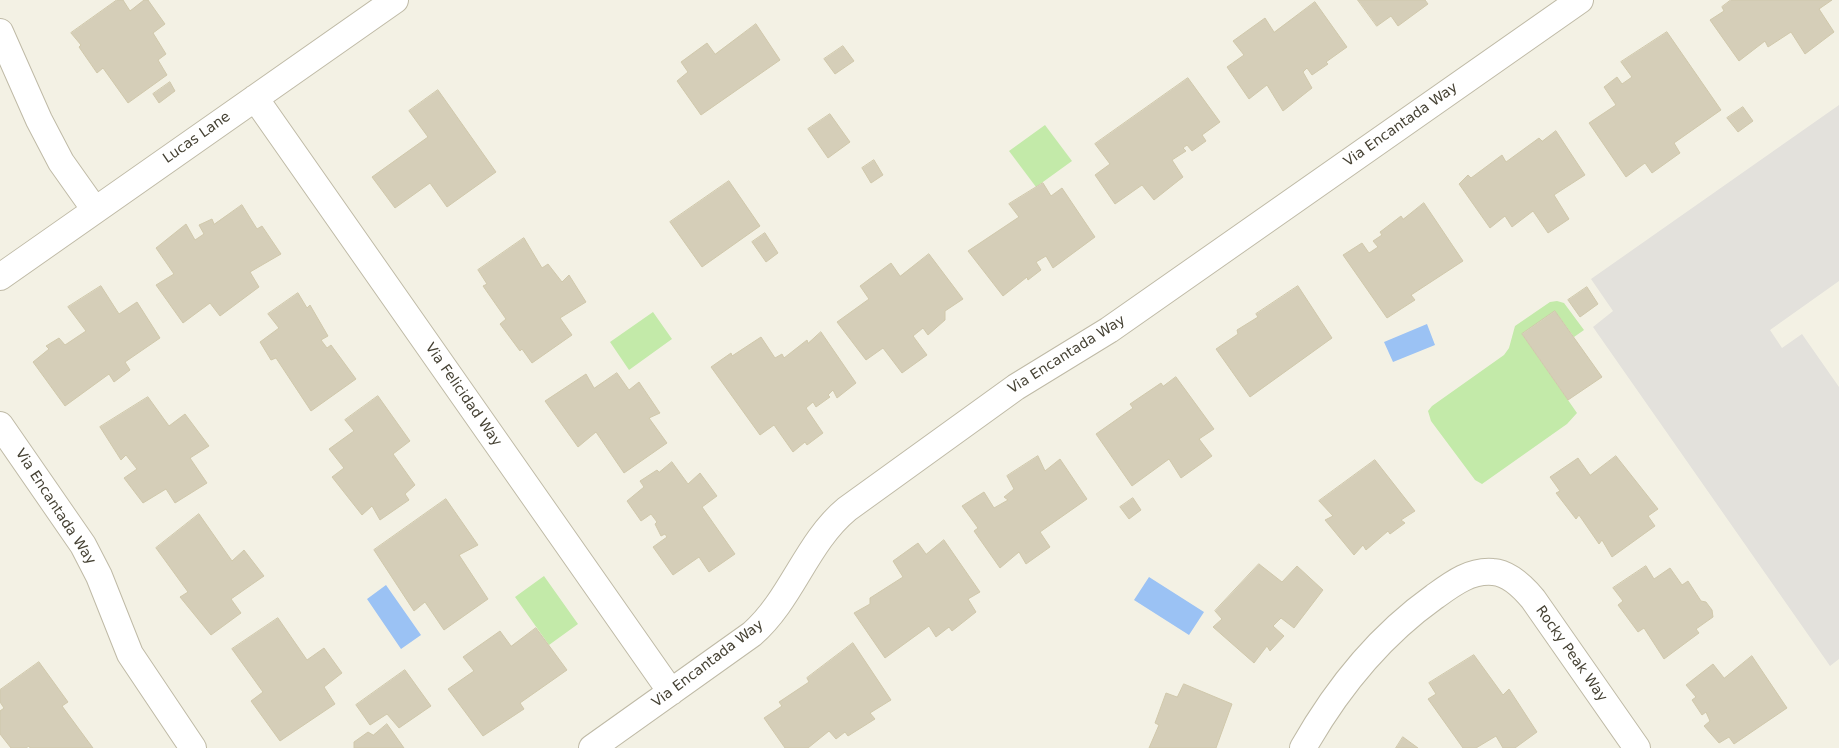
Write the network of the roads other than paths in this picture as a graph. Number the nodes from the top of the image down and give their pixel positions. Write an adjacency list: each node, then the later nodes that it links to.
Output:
1 (395, 0): 4 (street, Lucas Lane)
2 (1580, 0): 8 (street, Via Encantada Way)
3 (0, 32): 5 (street)
4 (255, 98): 5 (street, Lucas Lane); 8 (street, Via Felicidad Way)
5 (95, 210): 6 (street, Lucas Lane)
6 (0, 277)
7 (0, 425): 9 (street, Via Encantada Way)
8 (671, 692): 10 (street, Via Encantada Way)
9 (193, 748)
10 (592, 748)
11 (1303, 748): 12 (street, Rocky Peak Way)
12 (1637, 748)

